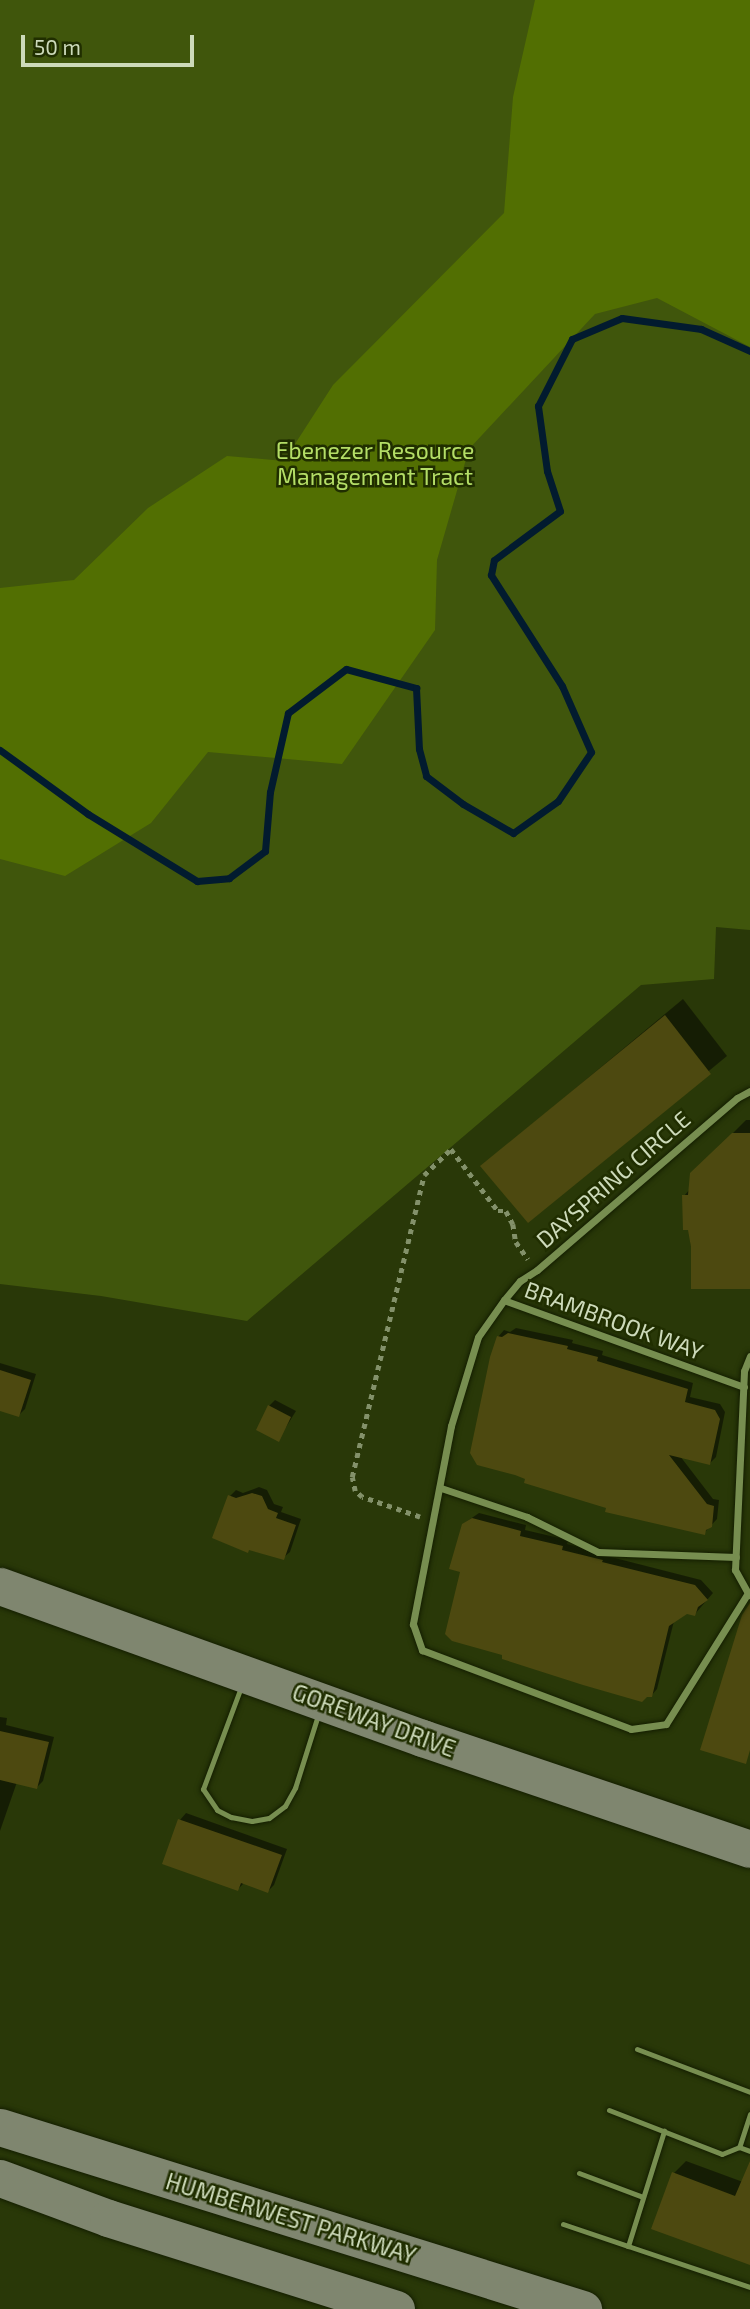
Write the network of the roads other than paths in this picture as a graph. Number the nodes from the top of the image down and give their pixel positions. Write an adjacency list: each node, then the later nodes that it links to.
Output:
1 (750, 1091): 2 (street, DAYSPRING CIRCLE)
2 (503, 1300): 4 (street, BRAMBROOK WAY); 5 (street, BRAMBROOK WAY)
3 (750, 1356): 4 (street)
4 (744, 1387): 6 (street)
5 (441, 1488): 6 (street); 8 (street, BRAMBROOK WAY)
6 (736, 1557): 8 (street)
7 (0, 1586): 9 (main road, GOREWAY DRIVE)
8 (749, 1594)
9 (245, 1674): 10 (main road, GOREWAY DRIVE); 10 (lane)
10 (322, 1702): 11 (main road, GOREWAY DRIVE)
11 (750, 1849)
12 (637, 2049): 13 (lane)
13 (750, 2092)
14 (609, 2110): 17 (lane)
15 (750, 2114): 18 (lane)
16 (0, 2127): 27 (main road, HUMBERWEST PARKWAY)
17 (664, 2131): 18 (lane); 22 (lane)
18 (739, 2147): 19 (lane)
19 (750, 2151)
20 (579, 2173): 22 (lane)
21 (0, 2178): 26 (main road)
22 (643, 2197): 24 (lane)
23 (563, 2224): 24 (lane)
24 (628, 2246): 25 (lane)
25 (750, 2287)
26 (396, 2309)
27 (583, 2309)

